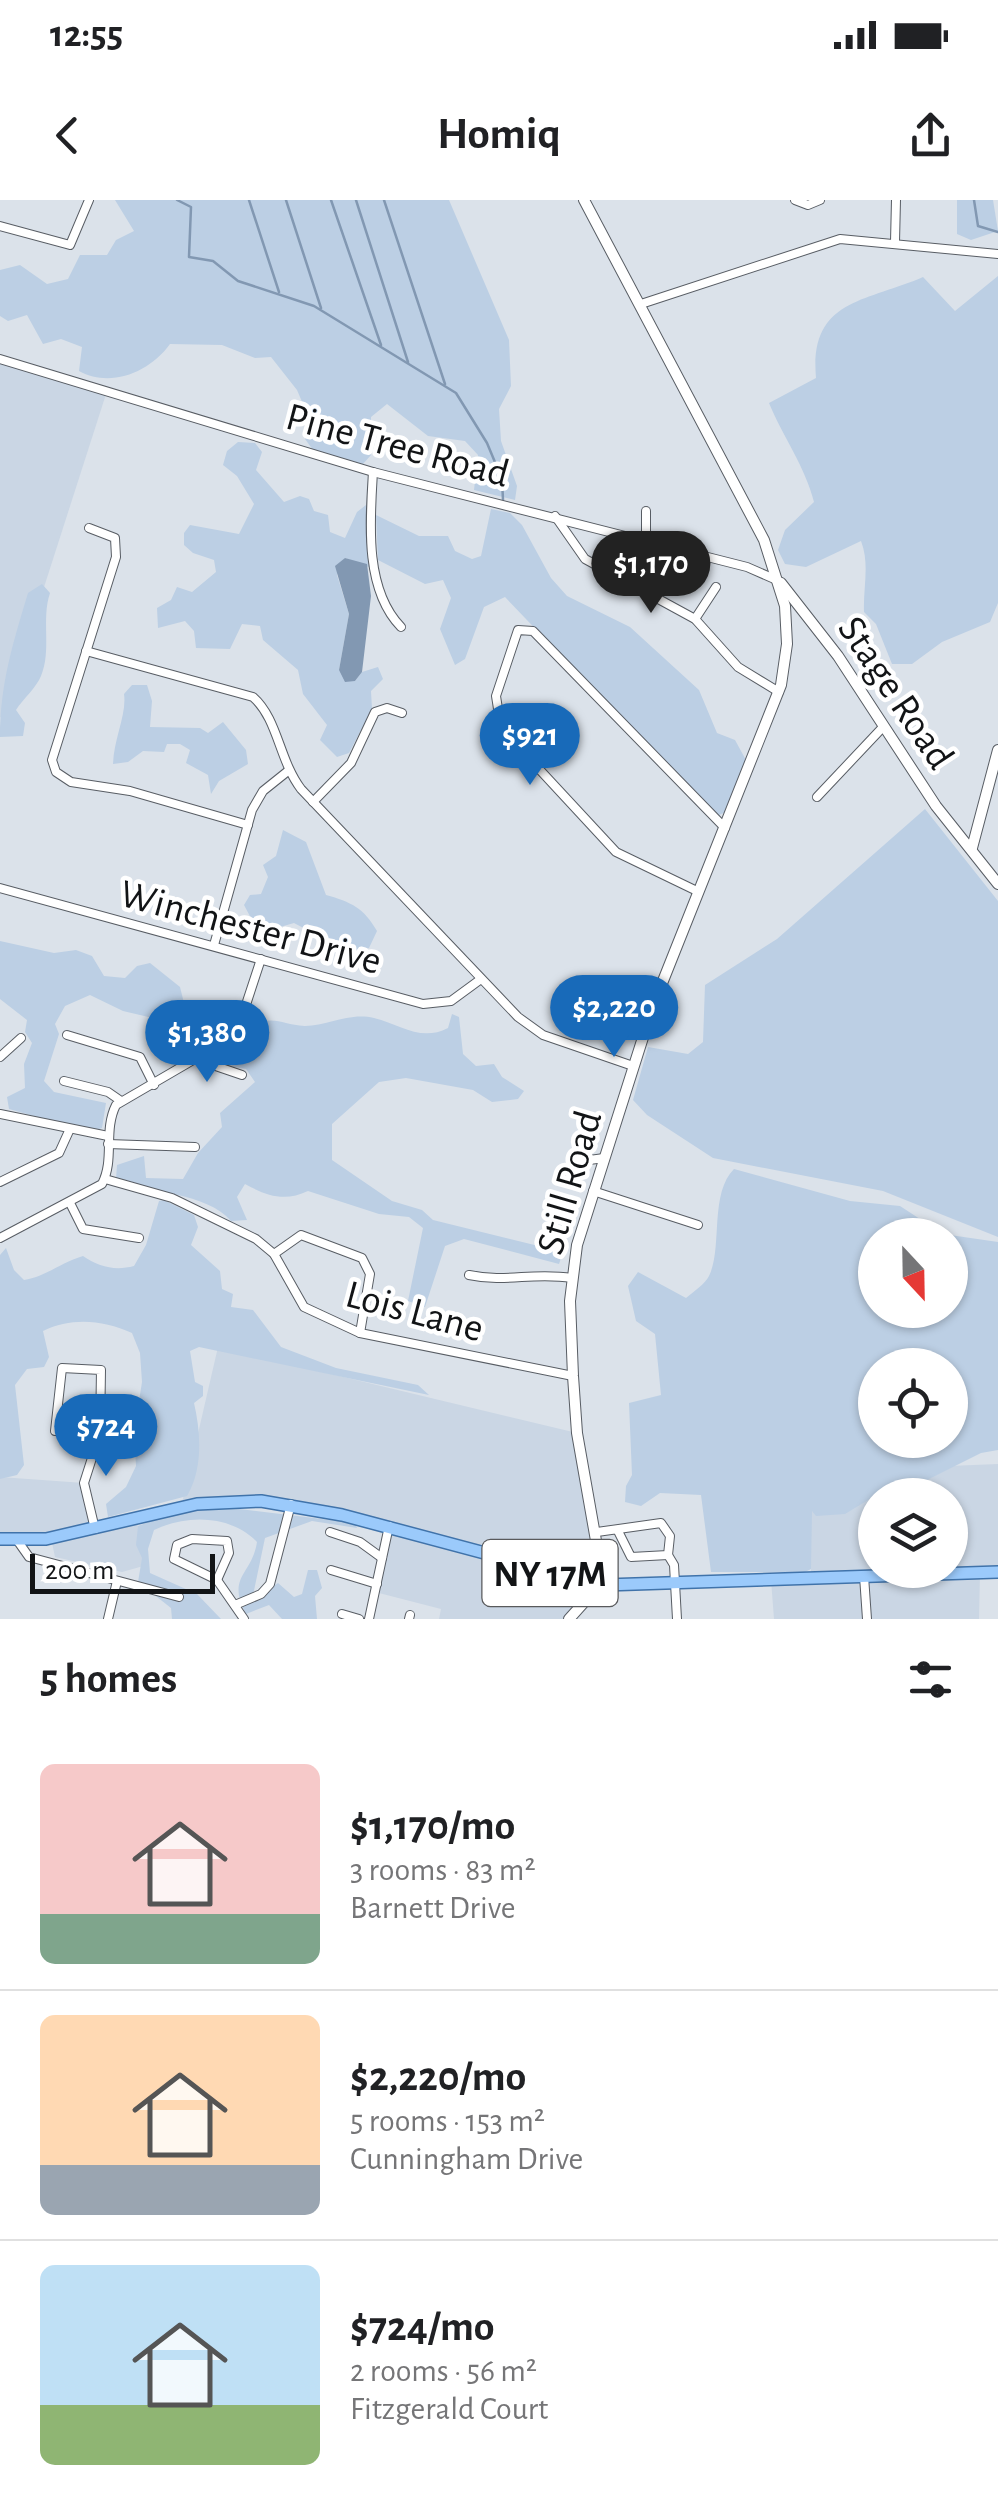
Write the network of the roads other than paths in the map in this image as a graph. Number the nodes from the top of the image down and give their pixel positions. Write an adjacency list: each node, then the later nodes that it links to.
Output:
1 (89, 200): 6 (street)
2 (584, 200): 9 (main road)
3 (795, 200): 4 (street)
4 (820, 200)
5 (896, 200): 7 (street)
6 (0, 226)
7 (895, 242): 8 (street); 9 (street)
8 (998, 254)
9 (641, 304): 16 (main road)
10 (0, 359): 11 (street, Pine Tree Road)
11 (374, 472): 13 (street, Pine Tree Road); 21 (street)
12 (646, 511): 15 (street)
13 (555, 516): 15 (street, Pine Tree Road); 19 (street)
14 (90, 528): 22 (street)
15 (646, 540): 16 (street, Pine Tree Road)
16 (781, 582): 18 (main road, Stage Road); 20 (main road, Still Road)
17 (716, 588): 19 (street)
18 (808, 614): 20 (main road); 25 (main road, Stage Road)
19 (695, 618): 23 (street)
20 (787, 624): 23 (main road, Still Road)
21 (401, 627)
22 (86, 652): 27 (street); 30 (street)
23 (779, 692): 31 (main road, Still Road)
24 (402, 713): 29 (street)
25 (882, 728): 28 (street); 32 (main road, Stage Road)
26 (998, 750): 32 (main road)
27 (288, 771): 29 (street); 30 (street)
28 (817, 798)
29 (313, 802): 38 (street)
30 (248, 825): 36 (street)
31 (725, 828): 35 (main road, Still Road); 35 (street)
32 (972, 848): 33 (main road, Stage Road)
33 (998, 884)
34 (0, 888): 36 (street, Winchester Drive)
35 (699, 892): 43 (main road, Still Road)
36 (214, 945): 37 (street, Winchester Drive)
37 (260, 959): 38 (street, Winchester Drive); 42 (street)
38 (481, 979): 43 (street)
39 (67, 1035): 46 (street)
40 (22, 1038): 41 (street)
41 (0, 1057)
42 (198, 1060): 44 (street); 46 (street)
43 (633, 1066): 52 (main road, Still Road)
44 (242, 1075)
45 (64, 1081): 47 (street)
46 (154, 1085): 47 (street)
47 (121, 1101): 50 (street)
48 (0, 1114): 49 (street)
49 (69, 1132): 50 (street); 55 (street)
50 (108, 1140): 51 (street); 54 (street)
51 (194, 1147)
52 (604, 1158): 53 (street); 56 (main road, Still Road)
53 (575, 1162)
54 (105, 1179): 57 (street); 61 (street)
55 (0, 1182)
56 (593, 1191): 58 (street); 63 (main road, Still Road)
57 (70, 1204): 59 (street); 60 (street)
58 (698, 1225)
59 (0, 1238)
60 (140, 1238)
61 (274, 1254): 64 (street, Lois Lane); 64 (street)
62 (469, 1275): 63 (street)
63 (572, 1278): 65 (main road, Still Road)
64 (360, 1333): 65 (street, Lois Lane)
65 (572, 1376): 72 (main road, Still Road)
66 (100, 1433): 66 (street); 69 (street)
67 (291, 1504): 68 (main road, NY 17M); 69 (main road, NY 17M); 88 (street)
68 (389, 1526): 76 (street); 84 (main road, NY 17M)
69 (95, 1529): 74 (main road, NY 17M)
70 (618, 1531): 72 (street); 75 (street); 75 (street)
71 (330, 1532): 76 (street)
72 (597, 1532): 84 (main road, Still Road)
73 (0, 1539): 74 (main road, NY 17M)
74 (17, 1540): 82 (street)
75 (668, 1556): 85 (street)
76 (382, 1558): 83 (street)
77 (332, 1570): 83 (street)
78 (998, 1572): 79 (main road, NY 17M)
79 (968, 1573)
80 (858, 1576): 85 (main road, NY 17M)
81 (217, 1580): 81 (street); 88 (street)
82 (117, 1581): 87 (street); 90 (street)
83 (377, 1584): 93 (street)
84 (595, 1584): 85 (main road, NY 17M); 94 (main road)
85 (675, 1584): 95 (street)
86 (865, 1588): 96 (street)
87 (179, 1598)
88 (235, 1605): 91 (street)
89 (342, 1614): 92 (street)
90 (108, 1619)
91 (244, 1619)
92 (359, 1619)
93 (369, 1619)
94 (569, 1619)
95 (678, 1619)
96 (867, 1619)

